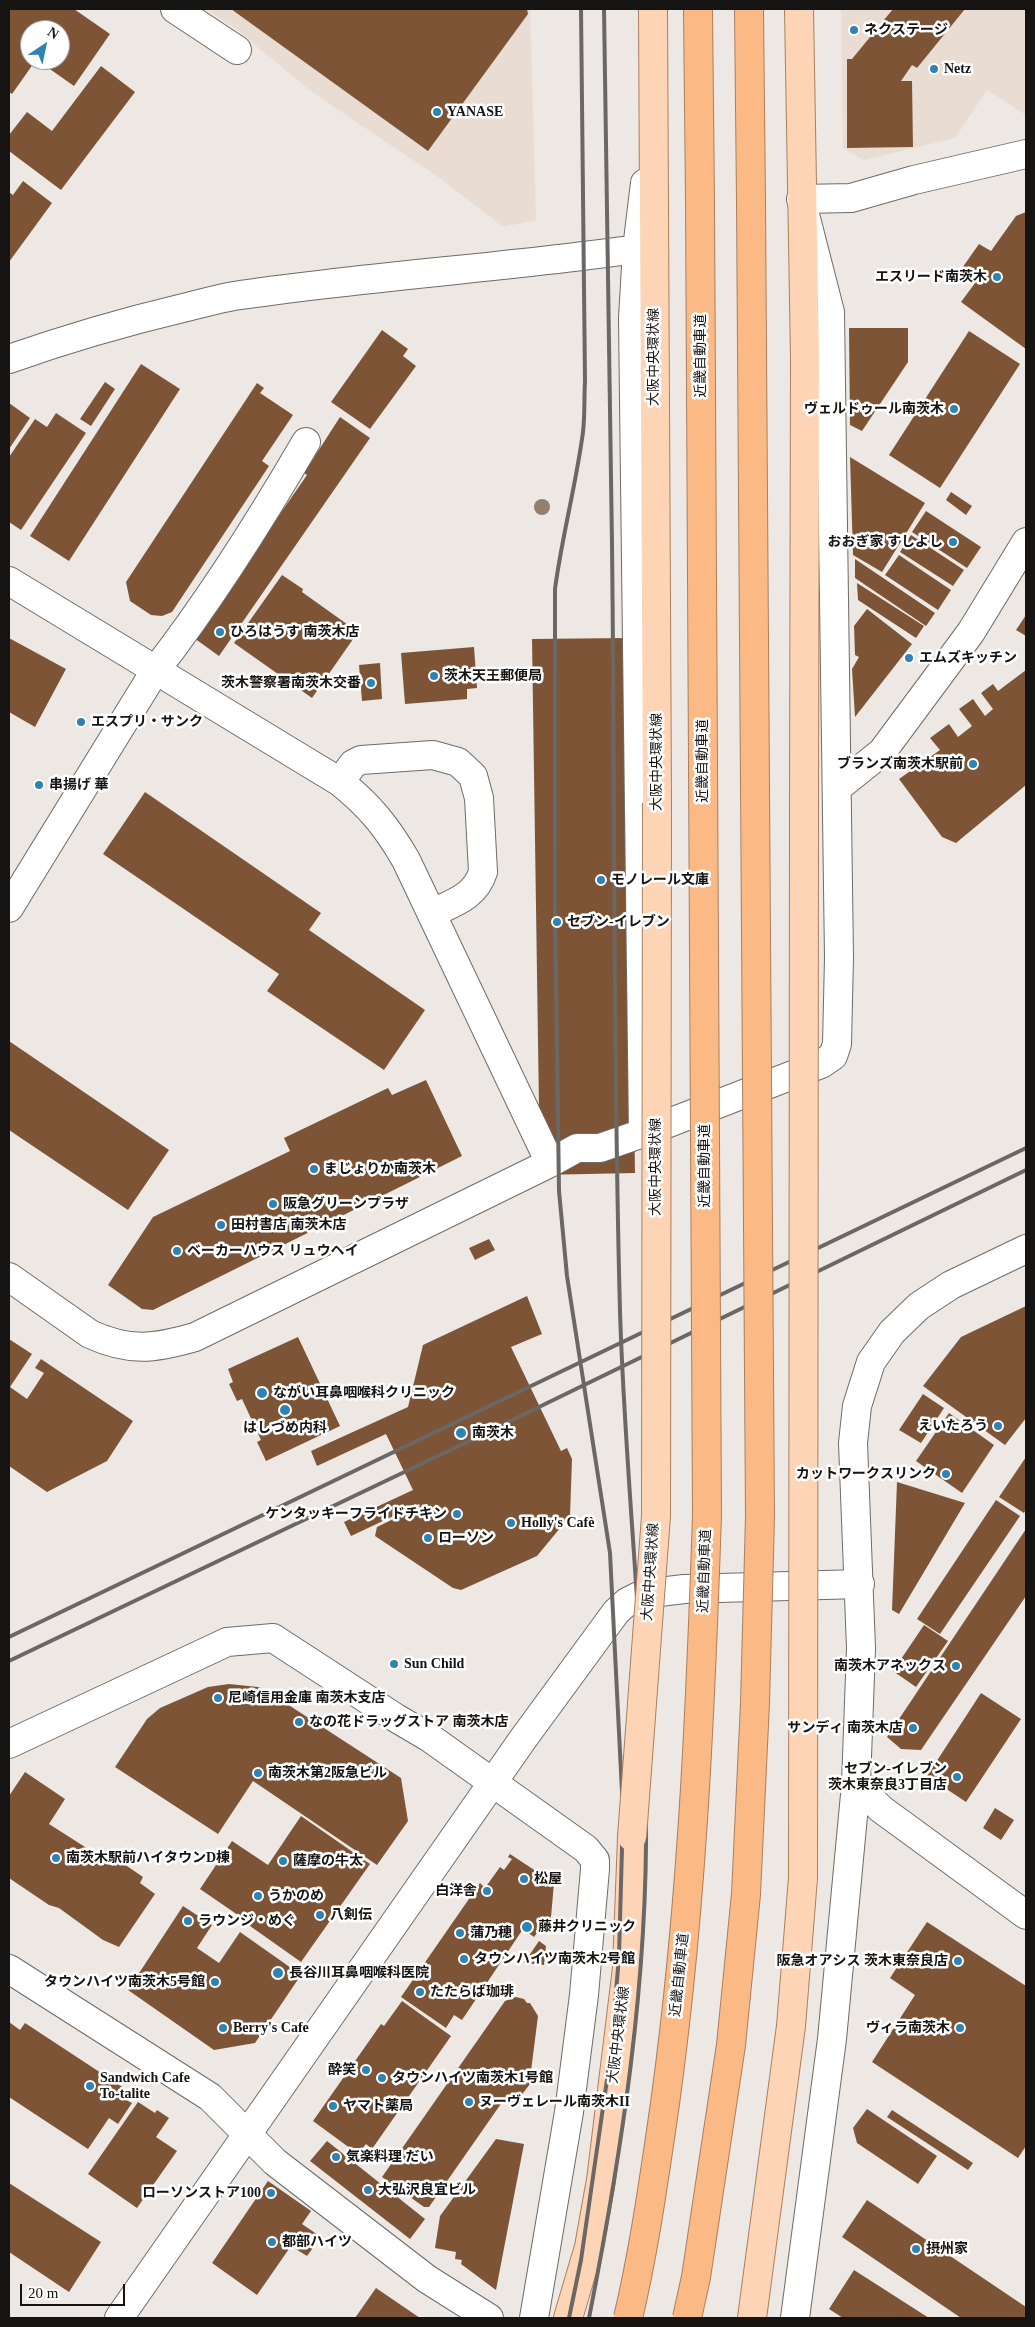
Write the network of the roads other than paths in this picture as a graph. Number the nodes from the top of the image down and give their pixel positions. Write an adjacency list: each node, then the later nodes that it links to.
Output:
1 (176, 9): 6 (street)
2 (652, 9): 7 (main road, 大阪中央環状線)
3 (698, 9): 35 (highway, 近畿自動車道, bridge)
4 (749, 9): 36 (highway, bridge)
5 (799, 9): 9 (main road)
6 (236, 50)
7 (654, 115): 10 (street); 34 (main road, 大阪中央環状線, bridge)
8 (1026, 154): 9 (street)
9 (801, 199): 17 (street); 37 (main road, bridge)
10 (636, 249): 11 (street); 20 (street)
11 (9, 359)
12 (306, 442): 15 (street)
13 (1026, 542): 17 (street)
14 (9, 582): 15 (street)
15 (155, 671): 16 (street); 18 (street)
16 (340, 782): 19 (street); 19 (street)
17 (837, 788): 20 (street)
18 (9, 908)
19 (432, 913): 21 (street)
20 (643, 1133): 21 (street)
21 (550, 1163): 23 (street)
22 (1026, 1249): 24 (street)
23 (9, 1277)
24 (860, 1584): 26 (street); 27 (street)
25 (9, 1744): 26 (street)
26 (492, 1784): 30 (street); 33 (street)
27 (856, 1784): 28 (street); 38 (street)
28 (1026, 1915)
29 (9, 1969): 30 (street)
30 (248, 2134): 31 (street); 32 (street)
31 (119, 2318)
32 (490, 2318)
33 (534, 2318)
34 (568, 2318)
35 (628, 2318)
36 (688, 2318)
37 (752, 2318)
38 (795, 2318)

